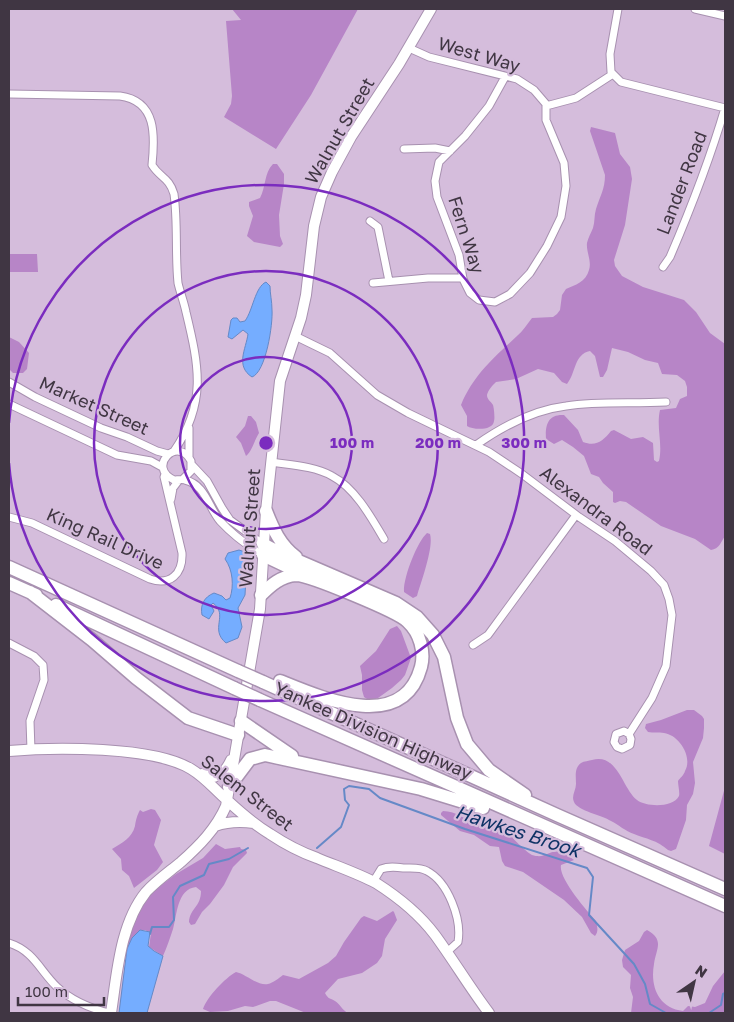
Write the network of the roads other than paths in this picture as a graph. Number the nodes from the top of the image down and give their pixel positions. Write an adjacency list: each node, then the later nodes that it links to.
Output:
1 (430, 9): 5 (main road, Walnut Street)
2 (618, 9): 6 (street)
3 (694, 9): 4 (street)
4 (725, 16)
5 (409, 48): 7 (street, West Way); 18 (main road, Walnut Street)
6 (613, 74): 9 (street); 10 (street)
7 (505, 77): 9 (street, West Way); 12 (street, Fern Way)
8 (9, 94): 22 (street)
9 (546, 106): 15 (street, Fern Way)
10 (725, 108): 14 (street, Lander Road)
11 (404, 149): 12 (street)
12 (450, 151): 15 (street, Fern Way)
13 (370, 221): 16 (street)
14 (663, 267)
15 (463, 278): 16 (street)
16 (389, 281): 17 (street)
17 (373, 283)
18 (295, 336): 23 (street, Alexandra Road); 26 (main road, Walnut Street)
19 (9, 382): 24 (street, Market Street)
20 (666, 402): 23 (street)
21 (9, 404): 27 (street, Market Street)
22 (189, 426): 24 (street); 25 (street)
23 (476, 446): 31 (street, Alexandra Road)
24 (171, 453): 25 (street, Market Street); 27 (street)
25 (191, 461): 28 (street); 34 (street, Market Street)
26 (271, 462): 30 (main road, Walnut Street); 33 (street)
27 (164, 470): 28 (street, Market Street); 29 (street, King Rail Drive)
28 (182, 480): 29 (street, King Rail Drive); 34 (street, Market Street)
29 (171, 507): 32 (street, King Rail Drive)
30 (266, 511): 34 (main road, Walnut Street); 35 (highway)
31 (576, 515): 42 (street); 45 (street, Alexandra Road)
32 (9, 517)
33 (384, 539)
34 (263, 550): 35 (highway); 37 (highway); 40 (main road, Walnut Street)
35 (302, 561): 54 (highway)
36 (9, 566): 43 (highway, bridge)
37 (312, 578): 40 (highway); 43 (highway)
38 (9, 583): 39 (highway, Yankee Division Highway)
39 (30, 592): 46 (highway); 57 (highway, Yankee Division Highway, bridge)
40 (261, 596): 44 (main road, Walnut Street)
41 (9, 643): 47 (street)
42 (474, 645)
43 (262, 678): 54 (highway, Yankee Division Highway)
44 (241, 721): 46 (main road, Walnut Street); 50 (highway)
45 (629, 734)
46 (238, 735): 49 (main road, Walnut Street)
47 (31, 750): 48 (main road, Salem Street); 51 (main road, Salem Street)
48 (9, 751)
49 (235, 753): 51 (main road); 52 (main road, Walnut Street)
50 (307, 764): 52 (highway); 57 (highway)
51 (191, 769): 53 (main road, Salem Street)
52 (229, 787): 53 (main road, Walnut Street)
53 (227, 801): 55 (main road, Salem Street); 56 (main road, Walnut Street)
54 (557, 815): 59 (highway, Yankee Division Highway)
55 (255, 823): 56 (main road); 58 (main road, Salem Street)
56 (216, 826): 63 (main road, Walnut Street)
57 (553, 830): 60 (highway, Yankee Division Highway)
58 (373, 882): 62 (main road, Salem Street); 62 (street)
59 (725, 889)
60 (725, 906)
61 (9, 943): 63 (street)
62 (447, 952): 64 (main road, Salem Street)
63 (110, 1013)
64 (489, 1013)

